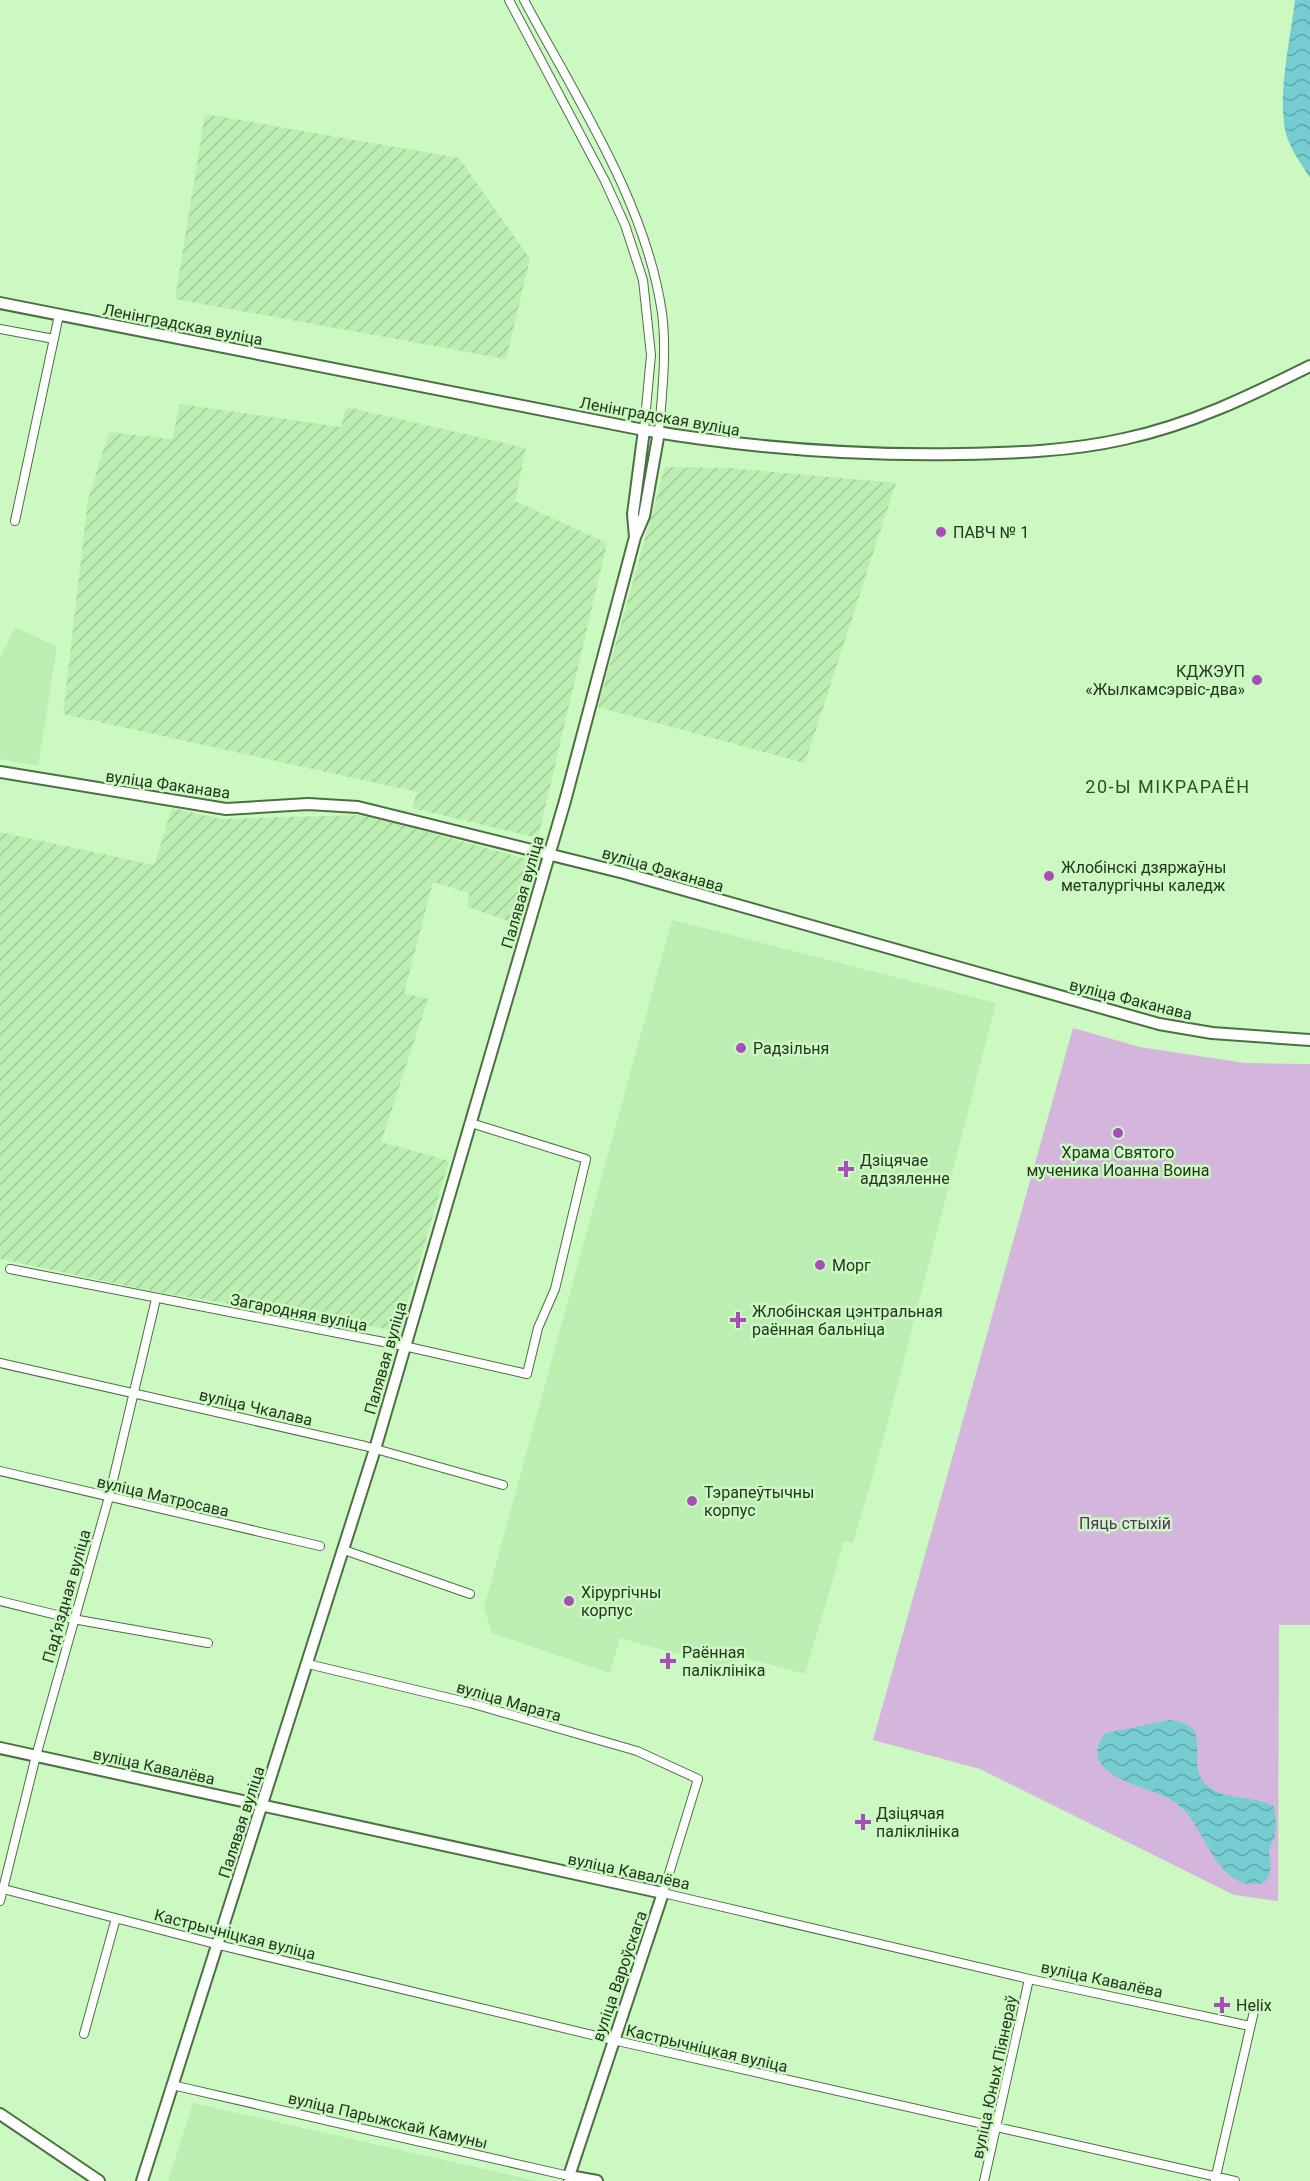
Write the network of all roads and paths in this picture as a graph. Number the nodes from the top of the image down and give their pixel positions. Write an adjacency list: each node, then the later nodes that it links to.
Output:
1 (508, 0): 8 (street)
2 (524, 0): 9 (street)
3 (0, 303): 4 (main road, Ленінградская вуліца)
4 (59, 315): 6 (street); 8 (main road, Ленінградская вуліца)
5 (0, 329): 6 (street)
6 (54, 339): 10 (street)
7 (1310, 366): 9 (main road, Ленінградская вуліца)
8 (644, 430): 9 (main road, Ленінградская вуліца); 11 (main road, Палявая вуліца)
9 (659, 432): 11 (main road, Палявая вуліца)
10 (15, 521)
11 (635, 537): 13 (main road, Палявая вуліца)
12 (0, 772): 13 (main road, вуліца Факанава)
13 (549, 854): 14 (main road, вуліца Факанава); 15 (main road, Палявая вуліца)
14 (1310, 1040)
15 (471, 1123): 18 (main road, Палявая вуліца); 18 (street, Загародняя вуліца)
16 (10, 1269): 17 (street, Загародняя вуліца)
17 (156, 1299): 18 (street, Загародняя вуліца); 20 (street, Падʼяздная вуліца)
18 (404, 1346): 21 (main road, Палявая вуліца)
19 (0, 1363): 20 (street, вуліца Чкалава)
20 (135, 1393): 21 (street, вуліца Чкалава); 24 (street, Падʼяздная вуліца)
21 (375, 1449): 23 (street, вуліца Чкалава); 26 (main road, Палявая вуліца)
22 (0, 1471): 24 (street, вуліца Матросава)
23 (503, 1485)
24 (109, 1497): 25 (street, вуліца Матросава); 29 (street, Падʼяздная вуліца)
25 (320, 1546)
26 (344, 1550): 27 (street); 31 (main road, Палявая вуліца)
27 (470, 1594)
28 (0, 1601): 29 (street)
29 (73, 1619): 30 (street); 33 (street, Падʼяздная вуліца)
30 (207, 1643)
31 (308, 1664): 34 (street, вуліца Марата); 35 (main road, Палявая вуліца)
32 (0, 1748): 33 (main road, вуліца Кавалёва)
33 (36, 1756): 35 (main road, вуліца Кавалёва); 36 (street, Падʼяздная вуліца)
34 (698, 1779): 37 (street, вуліца Вароўскага)
35 (262, 1806): 37 (main road, вуліца Кавалёва); 40 (main road, Палявая вуліца)
36 (2, 1888): 38 (street, Падʼяздная вуліца); 39 (street, Кастрычніцкая вуліца)
37 (663, 1893): 41 (street, вуліца Кавалёва); 45 (main road, вуліца Вароўскага)
38 (0, 1901)
39 (116, 1918): 40 (street, Кастрычніцкая вуліца); 44 (street)
40 (217, 1945): 45 (street, Кастрычніцкая вуліца); 46 (main road, Палявая вуліца)
41 (1029, 1979): 43 (street, вуліца Кавалёва); 48 (street, вуліца Юных Піянераў)
42 (1255, 2007): 43 (street)
43 (1250, 2026): 50 (street)
44 (84, 2034)
45 (612, 2040): 48 (street, Кастрычніцкая вуліца); 49 (main road, вуліца Вароўскага)
46 (172, 2085): 49 (street, вуліца Парыжскай Камуны); 52 (main road, Палявая вуліца)
47 (0, 2114): 51 (main road)
48 (997, 2127): 50 (street, Кастрычніцкая вуліца); 54 (street, вуліца Юных Піянераў)
49 (568, 2178): 53 (main road, вуліца Парыжскай Камуны)
50 (1216, 2179): 55 (street, Кастрычніцкая вуліца)
51 (99, 2181)
52 (142, 2181)
53 (597, 2181)
54 (984, 2181)
55 (1236, 2181)

